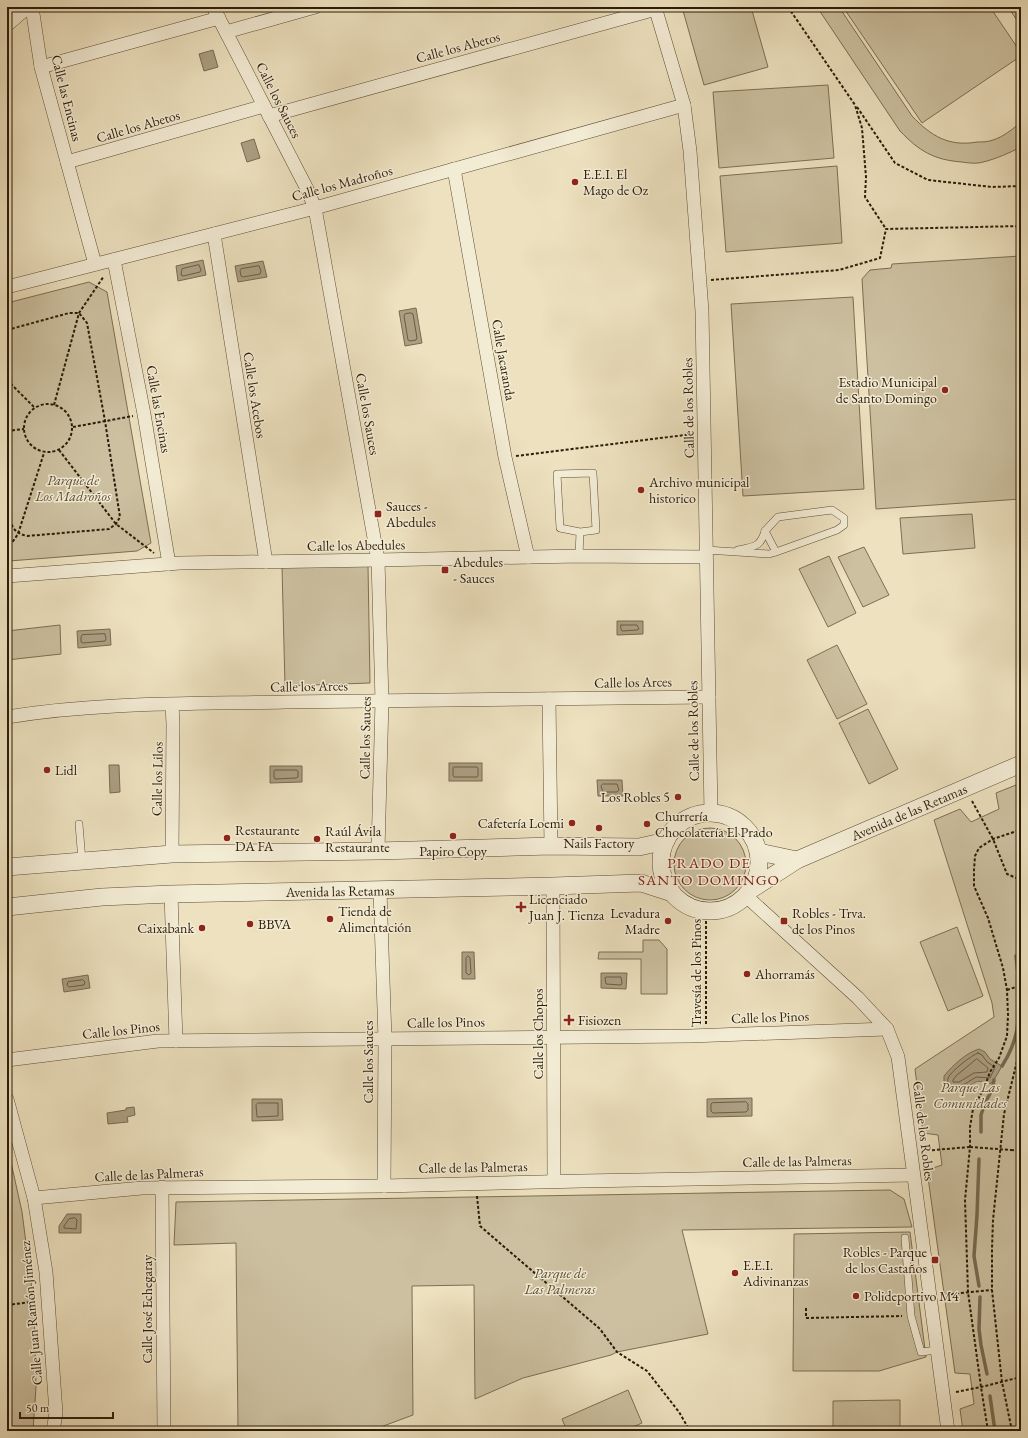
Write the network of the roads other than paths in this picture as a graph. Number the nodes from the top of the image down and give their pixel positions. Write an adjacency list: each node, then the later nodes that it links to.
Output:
1 (28, 7): 6 (street)
2 (32, 7): 8 (street, Calle las Encinas)
3 (315, 7): 7 (street)
4 (656, 8): 9 (street, Calle de los Robles); 10 (street, Calle los Abetos)
5 (216, 13): 7 (street, Calle los Sauces); 8 (street)
6 (7, 25)
7 (226, 32): 10 (street, Calle los Sauces)
8 (41, 67): 11 (street, Calle las Encinas)
9 (684, 105): 12 (street, Calle los Madroños); 22 (street, Calle de los Robles)
10 (267, 111): 11 (street, Calle los Abetos); 13 (street, Calle los Sauces)
11 (67, 162): 16 (street, Calle las Encinas)
12 (454, 169): 13 (street, Calle los Madroños); 24 (street, Calle Jacaranda)
13 (315, 208): 14 (street, Calle los Madroños); 25 (street, Calle los Sauces)
14 (214, 234): 15 (street, Calle los Madroños); 26 (street, Calle los Acebos)
15 (114, 260): 16 (street, Calle los Madroños); 27 (street, Calle las Encinas)
16 (95, 264): 17 (street, Calle los Madroños)
17 (7, 287)
18 (765, 531): 20 (lane); 21 (lane); 21 (lane)
19 (580, 532): 19 (lane); 23 (lane)
20 (731, 552): 21 (lane); 22 (lane)
21 (776, 552)
22 (706, 554): 23 (street, Calle los Abedules); 29 (street, Calle de los Robles)
23 (579, 556): 24 (street, Calle los Abedules)
24 (528, 557): 25 (street, Calle los Abedules)
25 (378, 560): 26 (street, Calle los Abedules); 31 (street, Calle los Sauces)
26 (266, 562): 27 (street, Calle los Abedules)
27 (169, 564): 28 (street, Calle los Abedules)
28 (7, 576)
29 (709, 697): 30 (street, Calle los Arces); 35 (street, Calle de los Robles)
30 (550, 699): 31 (street, Calle los Arces); 38 (street)
31 (382, 701): 32 (street, Calle los Arces); 39 (street, Calle los Sauces)
32 (172, 704): 33 (street, Calle los Arces); 41 (street, Calle los Lilos)
33 (7, 717)
34 (1021, 764): 42 (street, Avenida de las Retamas)
35 (711, 813): 37 (street); 40 (street)
36 (79, 824): 43 (lane)
37 (666, 841): 38 (street); 48 (street)
38 (551, 846): 39 (street)
39 (378, 851): 41 (street)
40 (759, 852): 42 (street); 47 (street)
41 (172, 854): 43 (street)
42 (797, 860): 47 (street, Avenida de las Retamas)
43 (82, 862): 44 (street)
44 (7, 867)
45 (553, 886): 46 (street, Avenida las Retamas); 48 (street, Avenida las Retamas); 52 (street, Calle los Chopos)
46 (380, 890): 49 (street, Avenida las Retamas); 53 (street, Calle los Sauces)
47 (749, 892): 48 (street); 51 (street, Calle de los Robles)
48 (672, 893)
49 (171, 894): 50 (street, Avenida las Retamas); 54 (street)
50 (7, 907)
51 (887, 1029): 52 (street, Calle los Pinos); 57 (street, Calle de los Robles)
52 (554, 1036): 53 (street, Calle los Pinos); 58 (street, Calle los Chopos)
53 (385, 1039): 54 (street, Calle los Pinos); 59 (street, Calle los Sauces)
54 (176, 1041): 55 (street, Calle los Pinos)
55 (7, 1060)
56 (7, 1099): 61 (street, Calle Juan Ramón Jiménez)
57 (913, 1175): 58 (street, Calle de las Palmeras); 63 (street, Calle de los Robles)
58 (554, 1181): 59 (street, Calle de las Palmeras)
59 (384, 1186): 60 (street, Calle de las Palmeras)
60 (162, 1187): 61 (street, Calle de las Palmeras); 65 (street, Calle José Echegaray)
61 (34, 1198): 64 (street, Calle Juan Ramón Jiménez)
62 (905, 1238): 63 (lane)
63 (937, 1350): 66 (street, Calle de los Robles)
64 (54, 1431)
65 (164, 1431)
66 (948, 1431)

